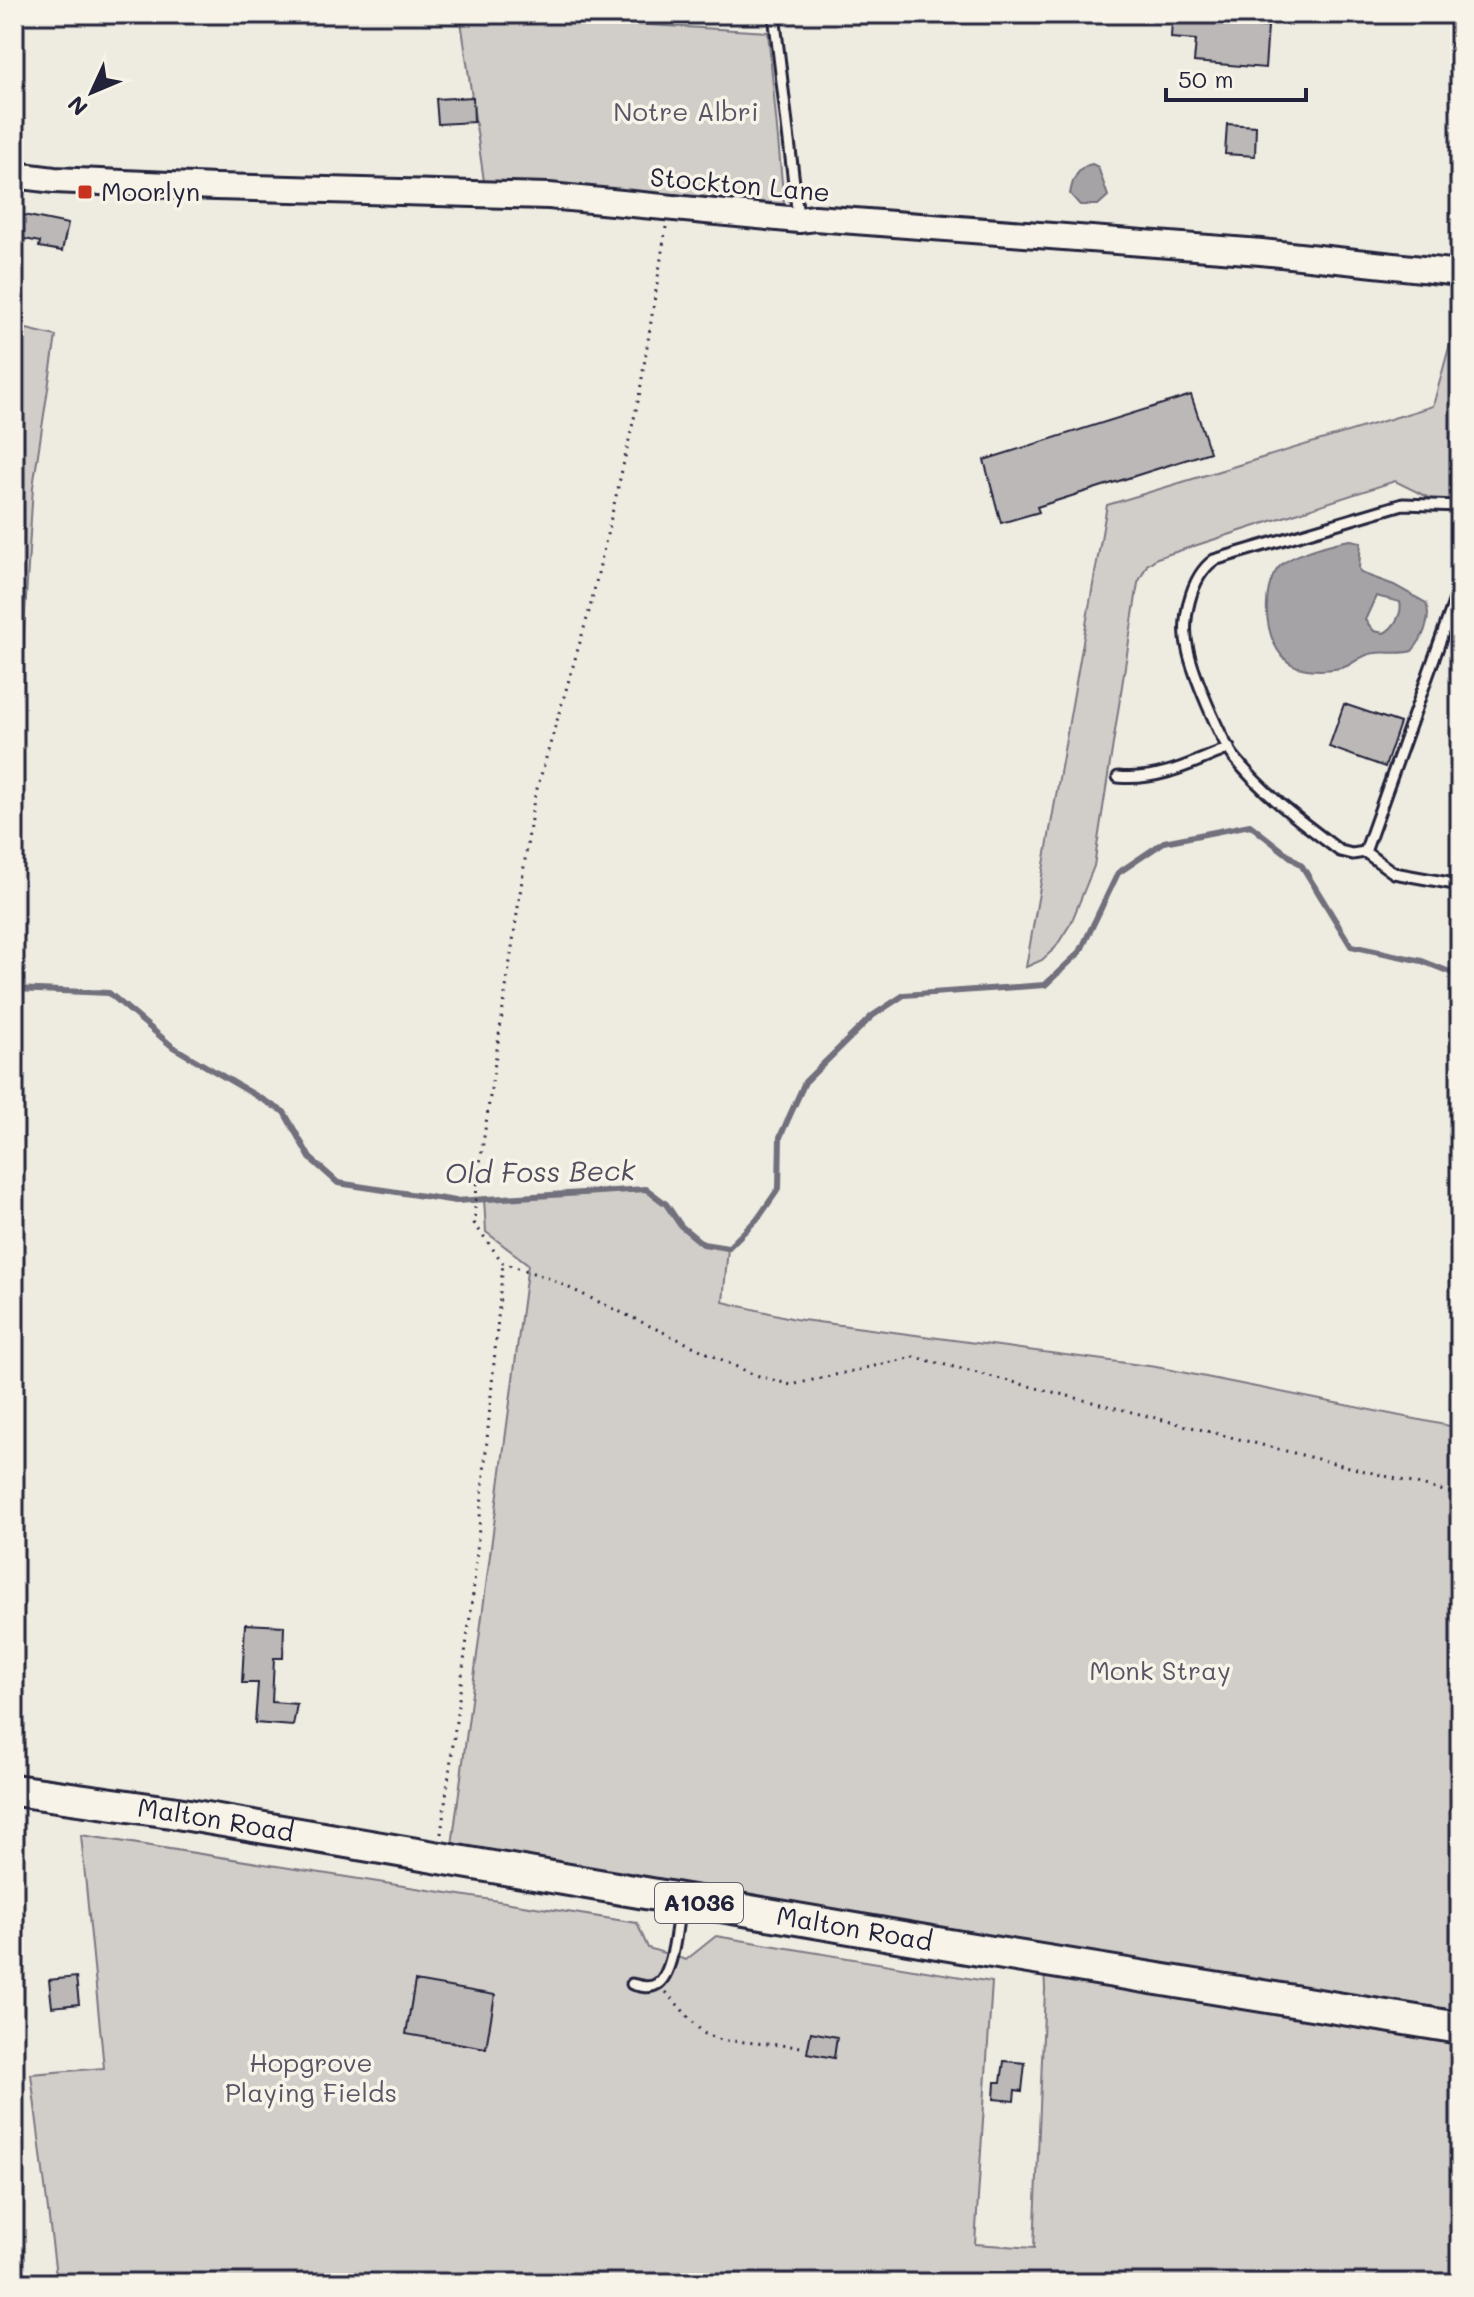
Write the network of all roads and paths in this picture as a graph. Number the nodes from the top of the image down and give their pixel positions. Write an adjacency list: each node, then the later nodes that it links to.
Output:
1 (774, 14): 4 (lane)
2 (14, 175): 3 (street, Stockton Lane)
3 (668, 207): 4 (street, Stockton Lane); 14 (path)
4 (799, 220): 5 (street, Stockton Lane)
5 (1460, 273)
6 (1460, 506): 10 (lane)
7 (1460, 585): 8 (lane)
8 (1449, 617): 9 (lane); 12 (lane)
9 (1460, 629)
10 (1229, 748): 11 (lane); 12 (lane)
11 (1118, 777)
12 (1365, 852): 13 (lane)
13 (1460, 885)
14 (503, 1263): 15 (path); 17 (path)
15 (1460, 1495)
16 (14, 1790): 18 (main road, Malton Road / A1036)
17 (440, 1843)
18 (681, 1899): 19 (lane); 21 (main road, Malton Road / A1036)
19 (659, 1983): 20 (lane); 22 (path)
20 (632, 1984)
21 (1460, 2028)
22 (802, 2047)

